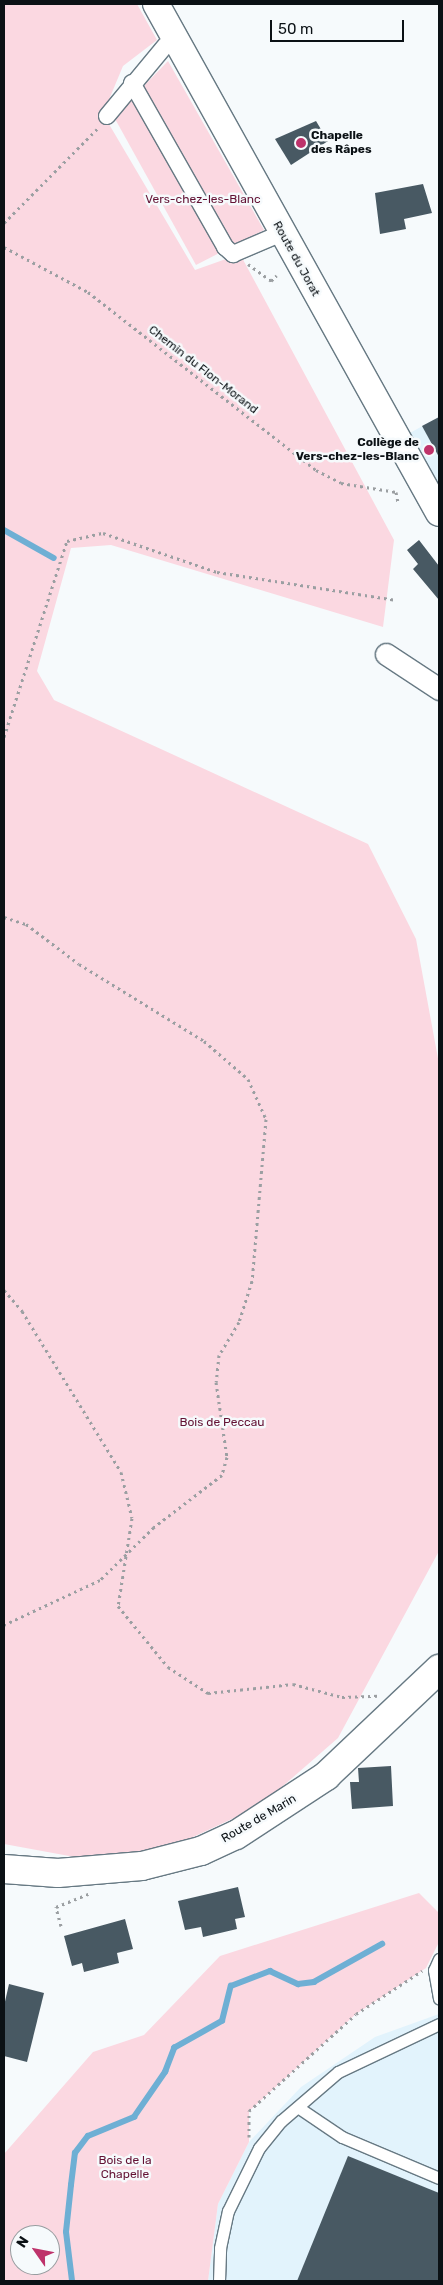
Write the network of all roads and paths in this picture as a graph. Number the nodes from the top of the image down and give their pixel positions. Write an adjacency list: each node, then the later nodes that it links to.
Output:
1 (162, 7): 6 (street, Route du Jorat)
2 (166, 45): 3 (street)
3 (132, 83): 4 (street); 6 (street)
4 (107, 116): 5 (path)
5 (4, 223)
6 (282, 233): 11 (street, Route du Jorat)
7 (4, 248): 10 (path, Chemin du Flon-Morand)
8 (241, 259): 9 (path)
9 (277, 275)
10 (398, 502)
11 (439, 513)
12 (395, 600): 15 (path)
13 (386, 654): 14 (street)
14 (439, 689)
15 (4, 737)
16 (4, 917): 18 (path)
17 (4, 1290): 18 (path)
18 (125, 1558): 19 (path); 21 (path)
19 (4, 1625)
20 (439, 1668): 22 (main road, Route de Marin)
21 (381, 1695)
22 (4, 1869)
23 (93, 1892): 24 (path)
24 (61, 1926)
25 (439, 1959): 26 (lane)
26 (439, 1999)
27 (439, 2024): 28 (lane)
28 (299, 2108): 29 (lane); 30 (lane)
29 (439, 2178)
30 (220, 2281)

